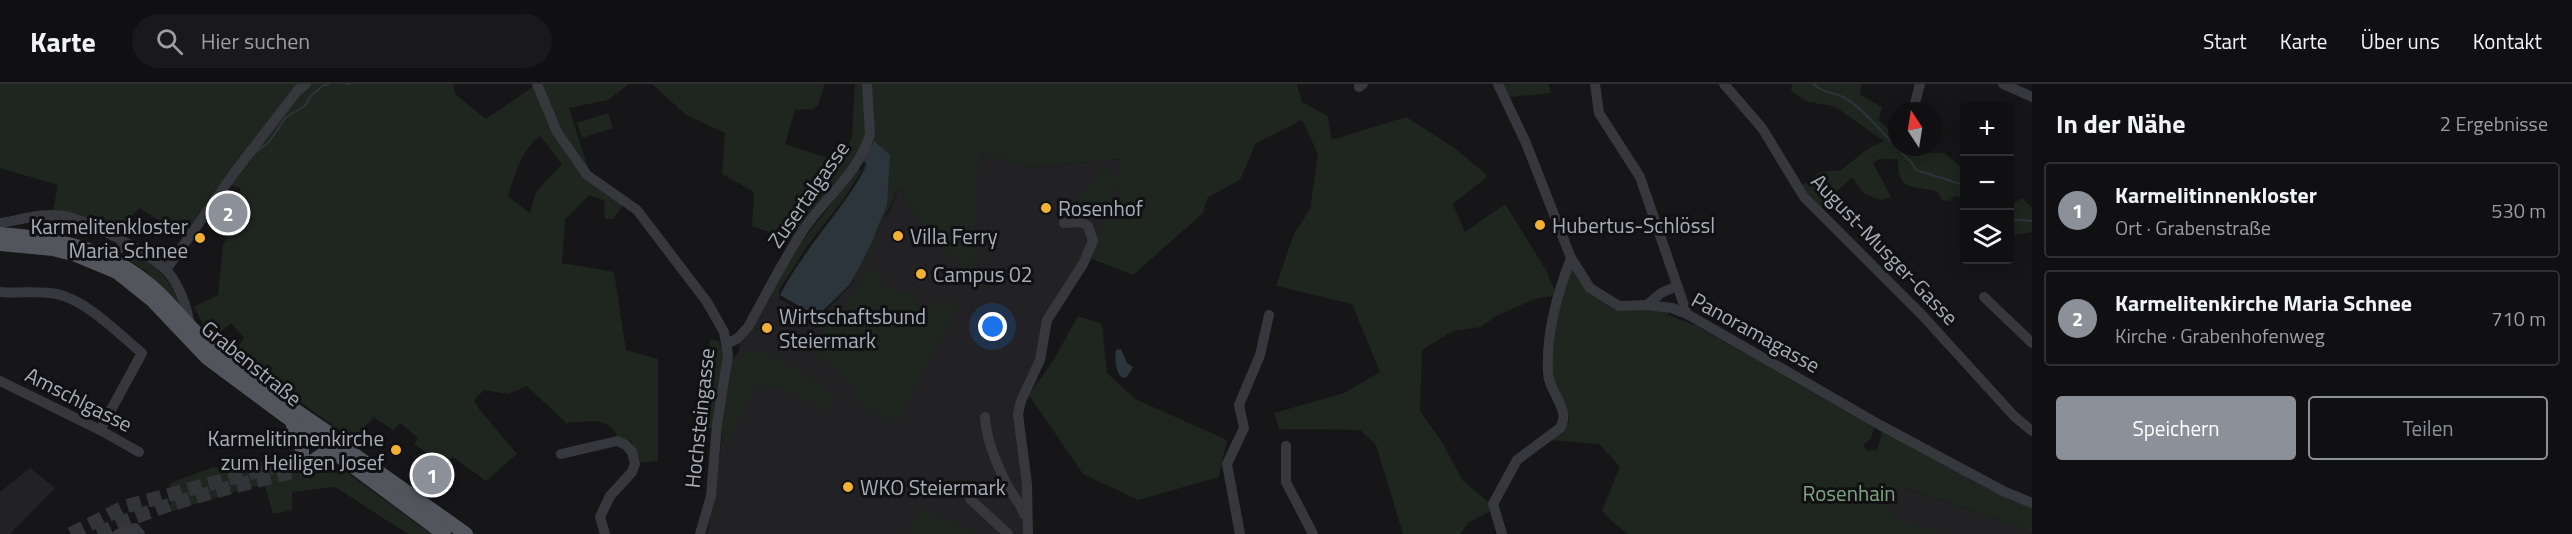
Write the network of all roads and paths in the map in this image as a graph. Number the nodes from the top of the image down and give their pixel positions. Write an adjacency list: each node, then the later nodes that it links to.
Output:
1 (306, 84): 20 (street)
2 (537, 84): 29 (street, Hochsteingasse)
3 (867, 84): 29 (street, Zusertalgasse)
4 (1498, 84): 18 (street, Panoramagasse)
5 (1595, 84): 21 (street)
6 (1724, 84): 34 (street, August-Musger-Gasse)
7 (1920, 84): 10 (street)
8 (2003, 84): 9 (street)
9 (2032, 97)
10 (1915, 102)
11 (54, 215): 12 (street, Grabenstraße); 15 (street); 16 (street, Grabenstraße)
12 (0, 223)
13 (1064, 223): 41 (street)
14 (0, 234): 15 (main road, Grabenstraße)
15 (38, 237): 19 (main road, Grabenstraße)
16 (124, 243): 19 (street); 20 (street, Grabenstraße)
17 (0, 244): 19 (main road, Grabenstraße)
18 (1570, 258): 24 (street, Panoramagasse); 51 (street)
19 (100, 259): 27 (main road, Grabenstraße); 31 (main road, Grabenstraße)
20 (166, 270): 27 (street, Grabenstraße)
21 (1677, 286): 24 (street); 25 (street)
22 (0, 292): 33 (street)
23 (1984, 297): 28 (street, August-Musger-Gasse)
24 (1647, 305): 25 (street, Panoramagasse)
25 (1687, 314): 40 (street, Panoramagasse)
26 (1269, 315): 49 (street)
27 (189, 326): 35 (main road, Grabenstraße)
28 (2032, 343)
29 (727, 344): 47 (street, Hochsteingasse)
30 (0, 381): 33 (street, Amschlgasse)
31 (284, 417): 35 (main road, Grabenstraße); 35 (main road)
32 (985, 417): 41 (street)
33 (100, 430): 37 (street, Amschlgasse)
34 (2032, 431)
35 (328, 442): 44 (main road, Grabenstraße); 45 (main road, Grabenstraße)
36 (1286, 446): 50 (street)
37 (139, 452)
38 (561, 454): 46 (street)
39 (970, 499): 48 (street)
40 (2032, 503)
41 (1028, 530)
42 (118, 534): 43 (street)
43 (140, 534)
44 (444, 534)
45 (466, 534)
46 (605, 534)
47 (700, 534)
48 (1008, 534)
49 (1240, 534)
50 (1313, 534)
51 (1502, 534)

